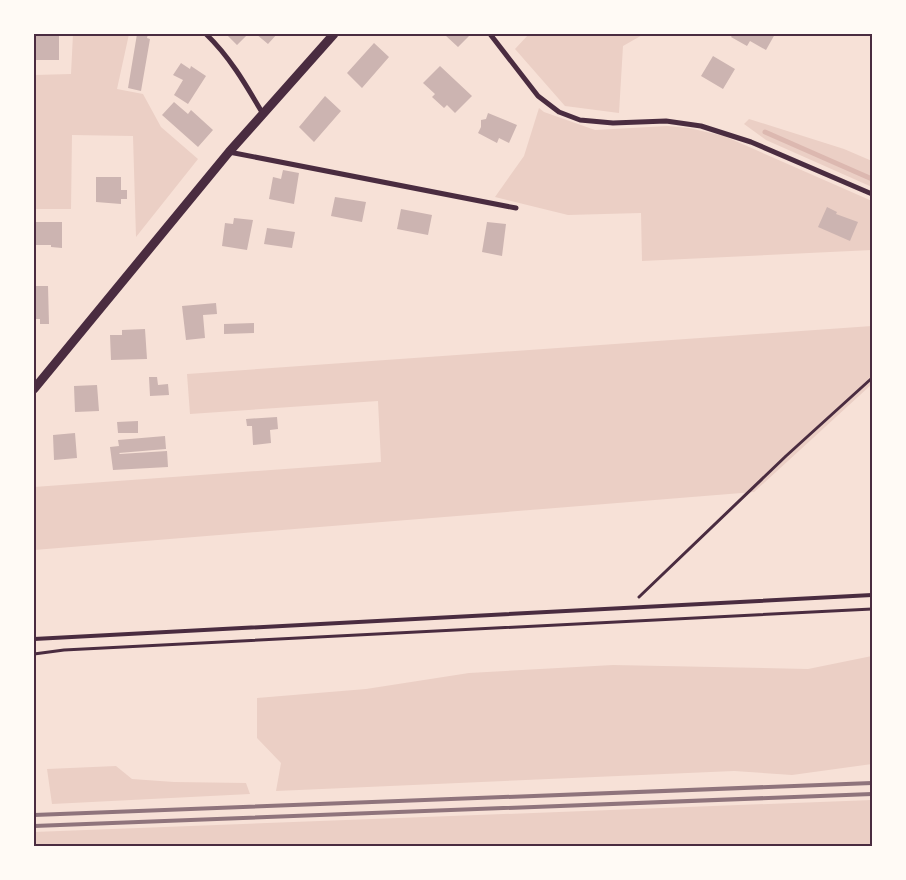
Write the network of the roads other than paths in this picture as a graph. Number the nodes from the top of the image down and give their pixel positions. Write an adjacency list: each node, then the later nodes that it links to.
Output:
1 (206, 34): 4 (street)
2 (334, 34): 4 (street)
3 (490, 34): 6 (street)
4 (262, 114): 5 (street)
5 (229, 152): 7 (street); 8 (street)
6 (872, 194)
7 (516, 208)
8 (34, 389)
9 (872, 595): 10 (lane)
10 (34, 639)

